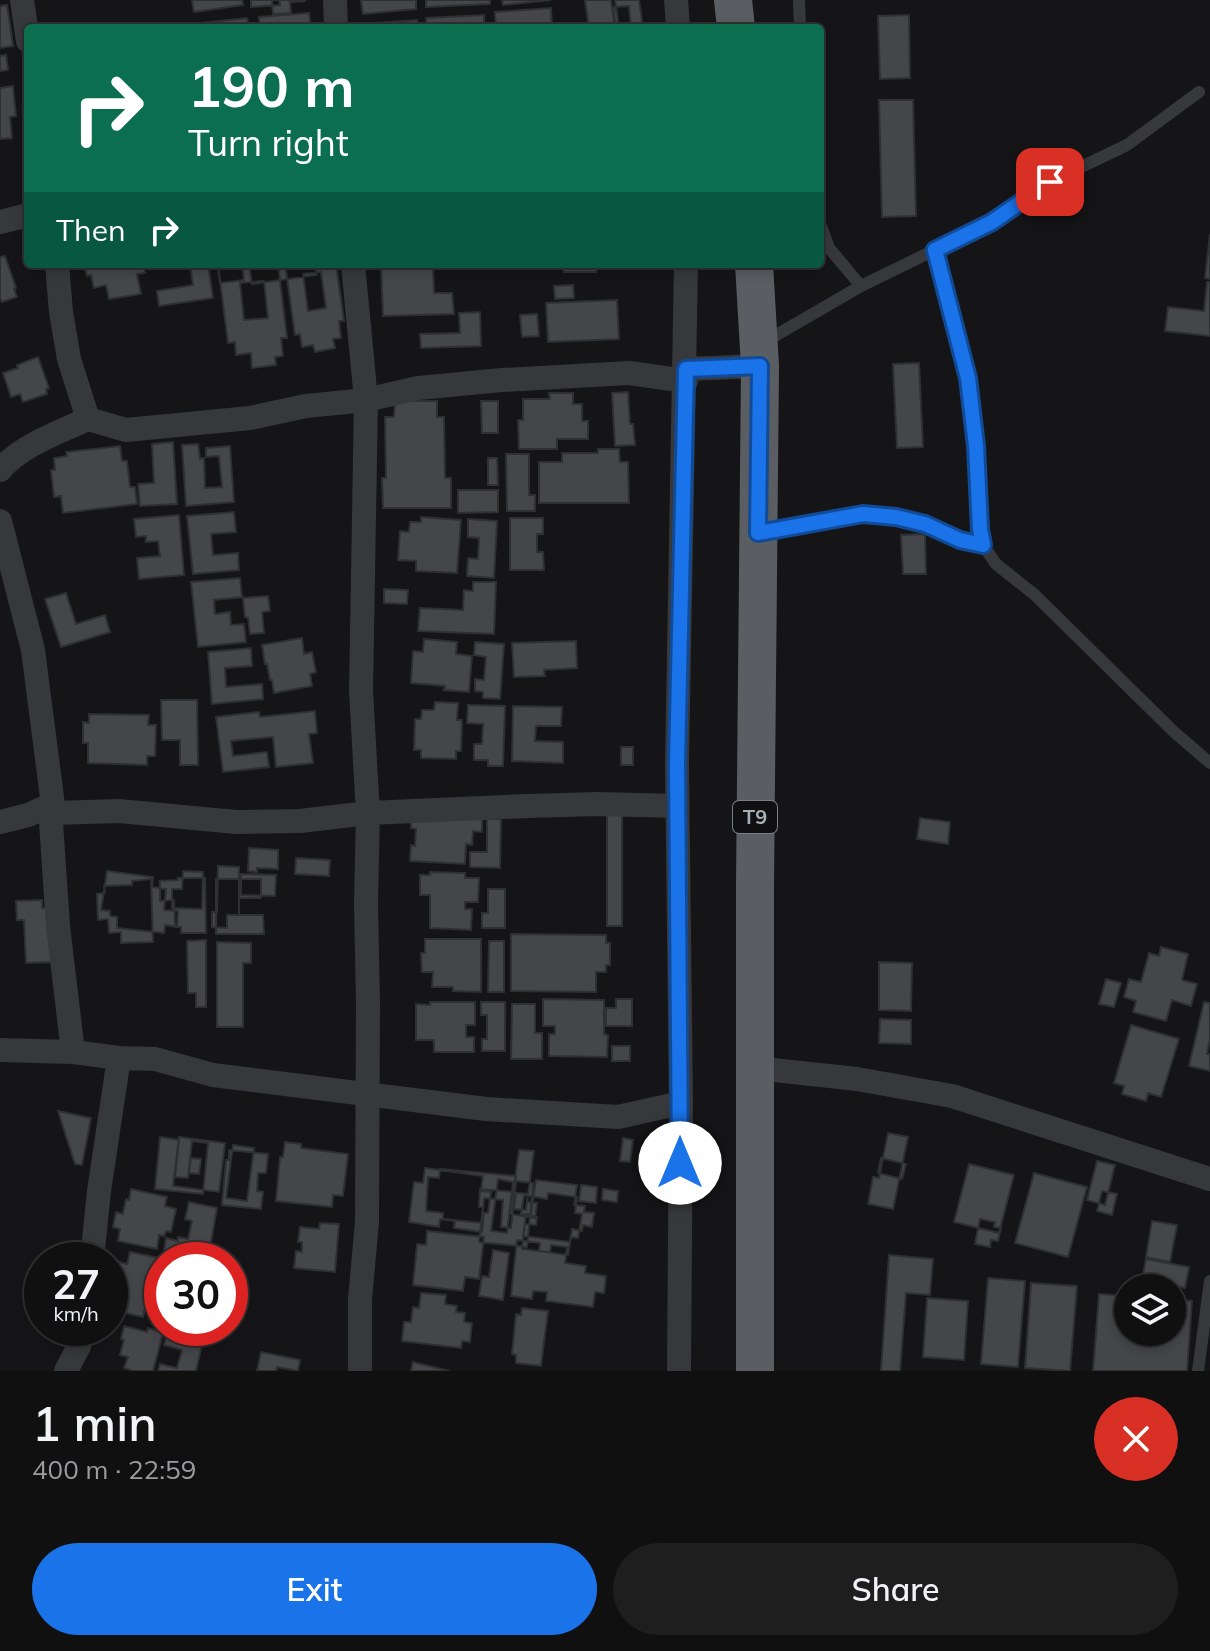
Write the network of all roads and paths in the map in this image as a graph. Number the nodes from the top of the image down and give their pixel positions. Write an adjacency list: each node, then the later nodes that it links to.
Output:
1 (22, 0): 6 (street)
2 (335, 0): 7 (street)
3 (676, 0): 8 (street)
4 (733, 0): 9 (highway)
5 (799, 0): 10 (lane)
6 (26, 24)
7 (336, 24)
8 (678, 24)
9 (736, 24)
10 (800, 24)
11 (1199, 92): 15 (lane)
12 (24, 216): 13 (street)
13 (0, 222)
14 (824, 234): 20 (lane)
15 (935, 250): 20 (lane); 28 (lane)
16 (57, 268): 24 (street)
17 (353, 268): 23 (street)
18 (686, 268): 22 (street)
19 (754, 268): 21 (highway, T9)
20 (861, 286): 21 (lane)
21 (760, 355): 22 (street); 27 (highway, T9)
22 (686, 375): 23 (street); 30 (street)
23 (366, 400): 24 (street); 32 (street)
24 (88, 419): 25 (street)
25 (0, 470)
26 (0, 521): 31 (street)
27 (758, 533): 28 (lane); 37 (highway, T9)
28 (983, 545): 29 (lane)
29 (1210, 763)
30 (677, 806): 32 (street); 39 (street)
31 (54, 808): 32 (street); 33 (street); 35 (street)
32 (368, 813): 38 (street)
33 (0, 822)
34 (0, 1050): 35 (street)
35 (73, 1052): 36 (street)
36 (119, 1058): 38 (street); 41 (street)
37 (755, 1068): 40 (street); 47 (highway, T9)
38 (367, 1095): 39 (street); 45 (street)
39 (681, 1103): 46 (street)
40 (1210, 1179)
41 (94, 1242)
42 (1210, 1281): 48 (lane)
43 (79, 1346): 44 (street)
44 (66, 1371)
45 (360, 1371)
46 (679, 1371)
47 (755, 1371)
48 (1198, 1371)

